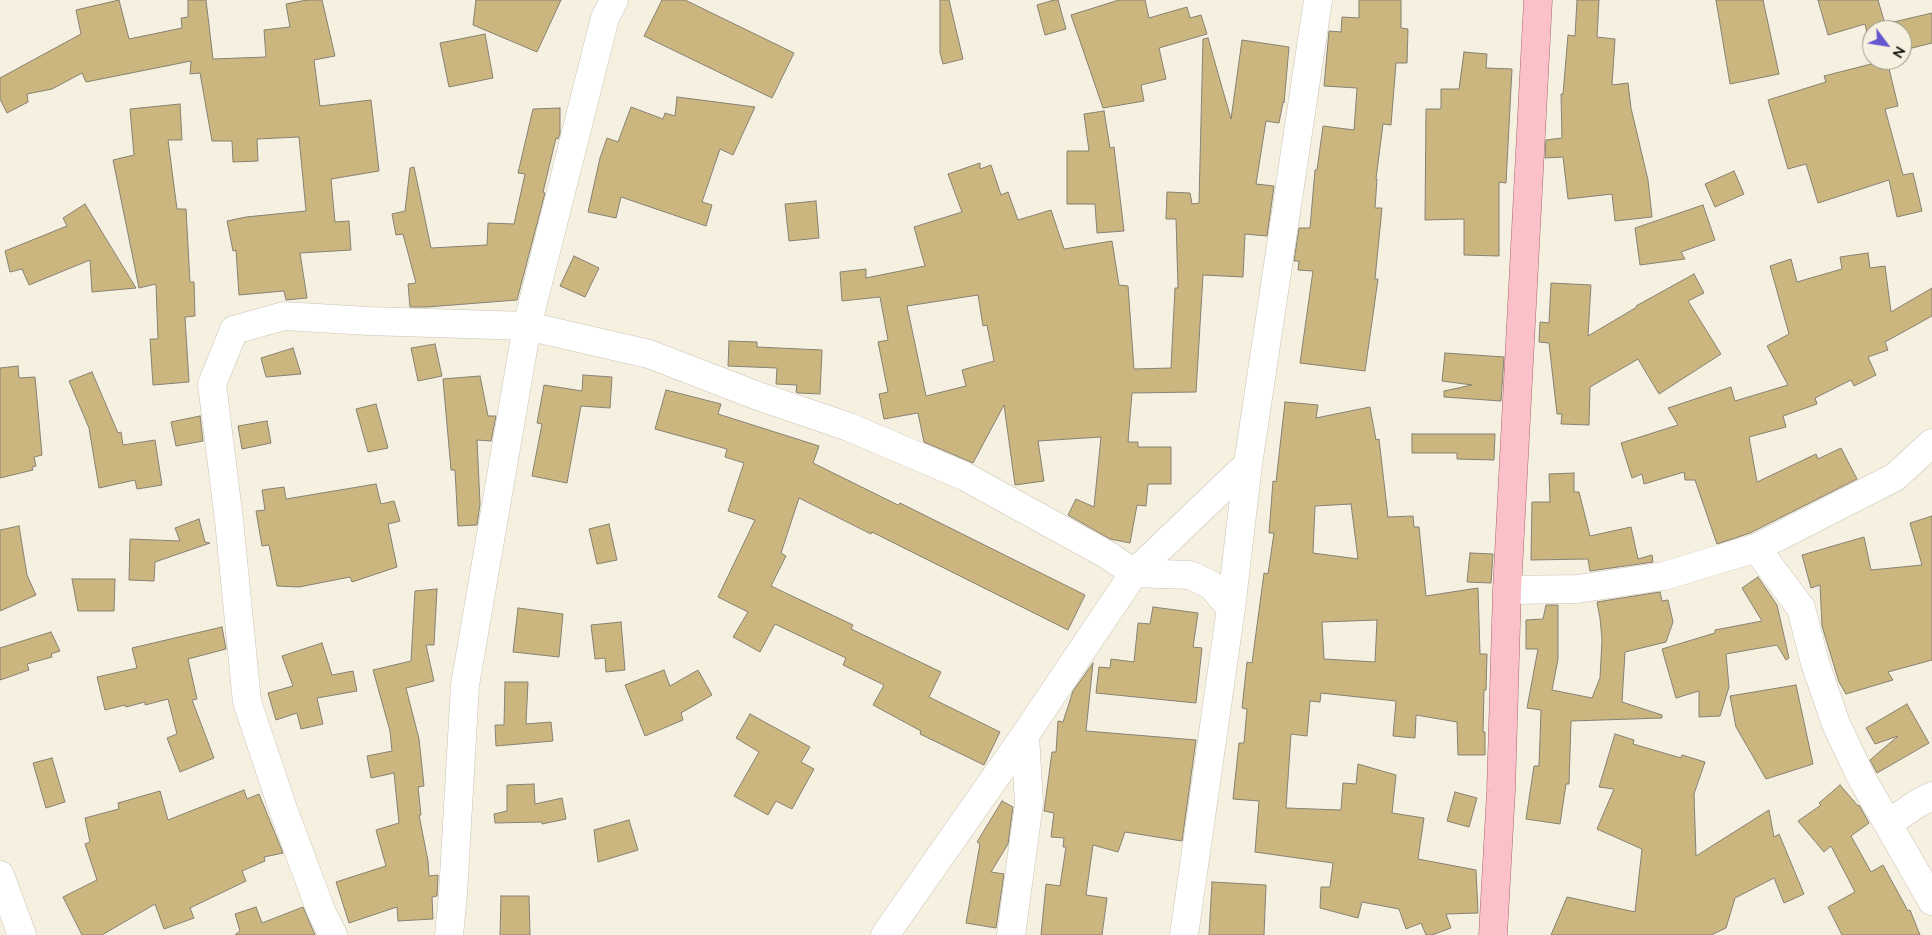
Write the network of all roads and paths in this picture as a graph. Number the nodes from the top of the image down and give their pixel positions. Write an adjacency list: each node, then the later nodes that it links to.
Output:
1 (614, 0): 4 (street)
2 (1318, 0): 6 (street)
3 (1538, 0): 9 (main road)
4 (527, 326): 8 (street); 17 (street); 18 (street)
5 (1932, 443): 7 (street)
6 (1248, 464): 8 (street); 10 (street)
7 (1756, 548): 9 (street); 13 (street)
8 (1134, 573): 10 (street); 11 (street)
9 (1507, 590): 22 (main road)
10 (1231, 608): 21 (street)
11 (1025, 735): 19 (street); 20 (street)
12 (1932, 796): 13 (street)
13 (1889, 822): 15 (street)
14 (0, 875): 16 (street)
15 (1932, 901)
16 (22, 935)
17 (333, 935)
18 (448, 935)
19 (885, 935)
20 (1011, 935)
21 (1184, 935)
22 (1493, 935)

